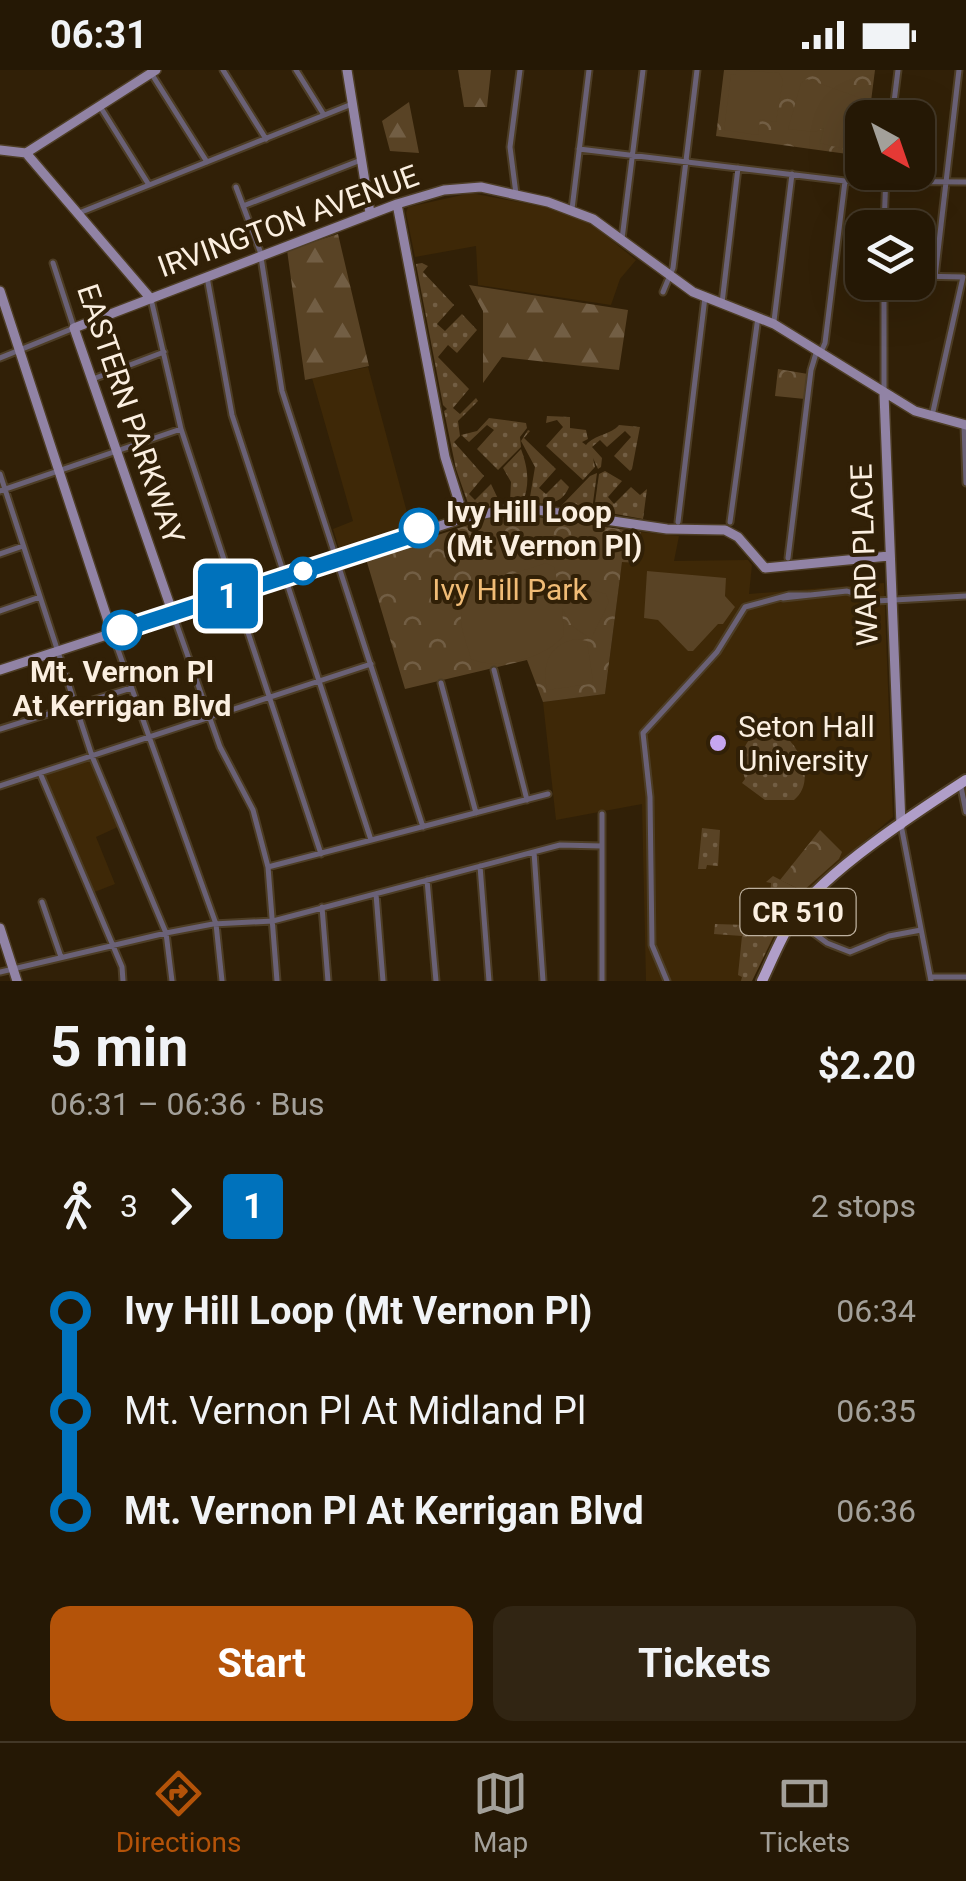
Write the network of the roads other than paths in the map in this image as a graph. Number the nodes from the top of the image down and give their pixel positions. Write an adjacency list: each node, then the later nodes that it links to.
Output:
1 (223, 70): 15 (street)
2 (296, 70): 14 (street)
3 (347, 70): 12 (street)
4 (520, 70): 32 (street)
5 (589, 70): 17 (street)
6 (643, 70): 19 (street)
7 (697, 70): 22 (street)
8 (898, 70): 11 (street)
9 (152, 71): 13 (street); 21 (street)
10 (961, 75): 27 (street)
11 (894, 100)
12 (352, 104): 14 (street); 20 (street)
13 (99, 106): 18 (street); 29 (street)
14 (324, 116): 15 (street)
15 (266, 139): 21 (street)
16 (1, 148): 18 (street)
17 (580, 149): 19 (street); 35 (street)
18 (26, 153): 36 (street, IRVINGTON AVENUE)
19 (632, 155): 22 (street); 38 (street)
20 (361, 160): 34 (street); 37 (street)
21 (208, 162): 29 (street)
22 (685, 163): 23 (street); 41 (street)
23 (738, 168): 24 (street); 50 (street)
24 (792, 174): 25 (street); 52 (street)
25 (845, 181)
26 (935, 182): 27 (street)
27 (946, 182): 28 (street); 42 (street)
28 (966, 182)
29 (148, 185): 36 (street)
30 (236, 187): 34 (street)
31 (845, 189): 55 (street)
32 (516, 194): 33 (street, IRVINGTON AVENUE); 35 (street, IRVINGTON AVENUE)
33 (397, 204): 37 (street, IRVINGTON AVENUE); 68 (street)
34 (243, 206): 39 (street)
35 (572, 209): 38 (street, IRVINGTON AVENUE)
36 (80, 213): 48 (street, IRVINGTON AVENUE)
37 (370, 213): 39 (street, IRVINGTON AVENUE)
38 (622, 239): 41 (street, IRVINGTON AVENUE)
39 (261, 256): 43 (street, IRVINGTON AVENUE); 75 (street)
40 (53, 264): 53 (street, EASTERN PARKWAY)
41 (670, 276): 46 (street); 47 (street, IRVINGTON AVENUE)
42 (935, 276): 44 (street)
43 (207, 277): 48 (street, IRVINGTON AVENUE); 76 (street)
44 (964, 277): 60 (street)
45 (0, 291): 54 (street)
46 (663, 292)
47 (705, 297): 50 (street, IRVINGTON AVENUE); 69 (street)
48 (151, 299): 53 (street); 56 (street)
49 (884, 300): 59 (street, WARD PLACE)
50 (722, 303): 51 (street, IRVINGTON AVENUE)
51 (758, 317): 52 (street, IRVINGTON AVENUE); 70 (street)
52 (774, 324): 55 (street, IRVINGTON AVENUE)
53 (74, 328): 54 (street); 58 (street, EASTERN PARKWAY)
54 (19, 350): 57 (street); 64 (street)
55 (819, 351): 59 (street, IRVINGTON AVENUE); 74 (street)
56 (164, 352): 58 (street); 62 (street)
57 (0, 358)
58 (93, 379): 63 (street, EASTERN PARKWAY)
59 (884, 394): 60 (street, IRVINGTON AVENUE); 73 (street, WARD PLACE)
60 (932, 416): 61 (street, IRVINGTON AVENUE)
61 (965, 425): 66 (street)
62 (181, 429): 63 (street); 77 (street)
63 (118, 452): 64 (street); 82 (street, EASTERN PARKWAY)
64 (59, 472): 67 (street); 83 (street)
65 (0, 474): 67 (street)
66 (966, 483)
67 (2, 490): 71 (street)
68 (464, 518): 73 (street); 75 (street)
69 (678, 522)
70 (730, 522)
71 (24, 546): 72 (street); 79 (street)
72 (0, 554)
73 (889, 556): 80 (street, WARD PLACE)
74 (788, 558)
75 (338, 560): 76 (street); 85 (street)
76 (286, 577): 77 (street); 88 (street)
77 (234, 594): 82 (street); 91 (street)
78 (966, 596): 80 (street)
79 (40, 597): 81 (street); 84 (street)
80 (891, 600): 105 (street, WARD PLACE); 140 (street)
81 (0, 611)
82 (173, 614): 83 (street); 93 (street, EASTERN PARKWAY)
83 (112, 634): 84 (street); 90 (street)
84 (57, 652): 86 (street); 92 (street)
85 (371, 664): 88 (street); 106 (street)
86 (0, 670)
87 (494, 670): 101 (street)
88 (320, 681): 91 (street); 107 (street)
89 (441, 684): 103 (street)
90 (132, 688): 92 (street); 95 (street)
91 (269, 698): 93 (street); 110 (street)
92 (75, 705): 94 (street); 96 (street)
93 (209, 718): 95 (street); 112 (street, EASTERN PARKWAY)
94 (0, 729)
95 (150, 738): 96 (street); 119 (street)
96 (92, 756): 97 (street); 122 (street)
97 (40, 773): 99 (street); 123 (street)
98 (963, 782): 102 (street); 105 (main road, CR 510)
99 (0, 786)
100 (548, 794): 101 (street)
101 (526, 800): 103 (street)
102 (966, 812)
103 (476, 813): 106 (street)
104 (602, 814): 108 (street)
105 (901, 825): 117 (main road, CR 510); 121 (street)
106 (423, 827): 107 (street)
107 (371, 840): 110 (street)
108 (602, 846): 109 (street); 139 (street)
109 (534, 852): 111 (street); 138 (street)
110 (321, 854): 112 (street)
111 (480, 866): 113 (street); 137 (street)
112 (268, 867): 118 (street, EASTERN PARKWAY)
113 (427, 880): 114 (street); 136 (street)
114 (376, 893): 116 (street); 135 (street)
115 (42, 902): 124 (street)
116 (322, 907): 118 (street); 134 (street)
117 (794, 918): 121 (street); 141 (main road, CR 510)
118 (273, 922): 119 (street); 133 (street, EASTERN PARKWAY)
119 (216, 924): 122 (street); 132 (street)
120 (0, 928): 125 (street)
121 (922, 930): 128 (street)
122 (166, 933): 123 (street); 131 (street)
123 (112, 944): 124 (street); 130 (street)
124 (60, 957): 125 (street)
125 (13, 968): 126 (street); 129 (street)
126 (0, 972)
127 (966, 977): 128 (street)
128 (931, 979)
129 (17, 981)
130 (124, 981)
131 (172, 981)
132 (222, 981)
133 (277, 981)
134 (328, 981)
135 (383, 981)
136 (436, 981)
137 (490, 981)
138 (543, 981)
139 (602, 981)
140 (668, 981)
141 (762, 981)

